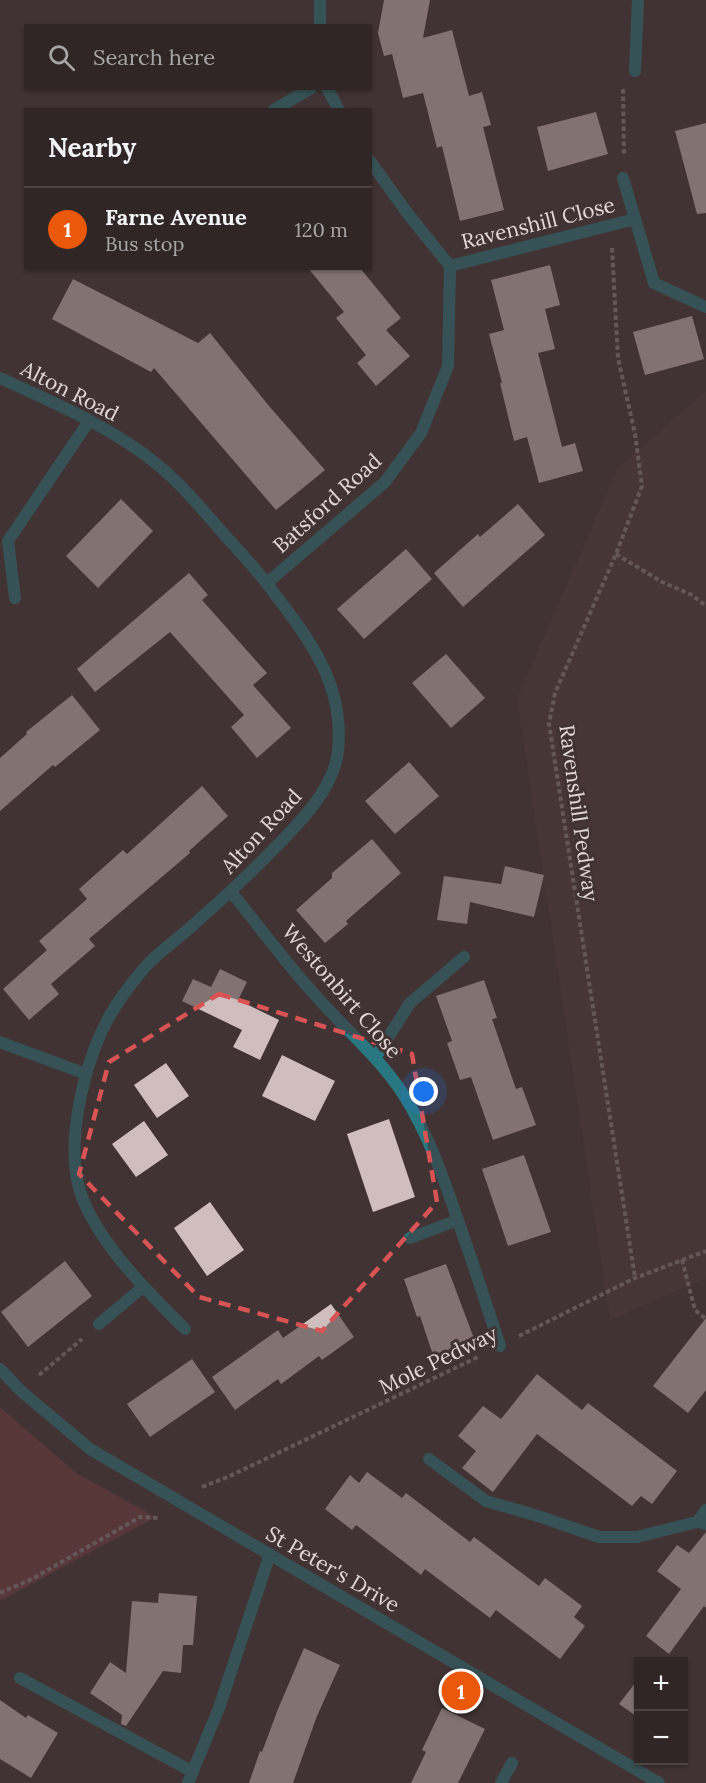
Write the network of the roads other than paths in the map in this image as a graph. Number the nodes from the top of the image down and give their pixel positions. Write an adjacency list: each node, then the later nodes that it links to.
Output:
1 (320, 0): 3 (street)
2 (638, 0): 4 (street)
3 (320, 24)
4 (635, 71)
5 (308, 90): 7 (street)
6 (328, 90): 8 (street)
7 (277, 108)
8 (338, 108)
9 (372, 164): 12 (street)
10 (623, 178): 11 (street, Ravenshill Close)
11 (635, 219): 12 (street, Ravenshill Close); 13 (street, Ravenshill Close)
12 (450, 266): 16 (street, Batsford Road)
13 (706, 307)
14 (0, 378): 15 (street, Alton Road)
15 (89, 421): 16 (street, Alton Road); 17 (street)
16 (267, 583): 18 (street, Alton Road)
17 (15, 598)
18 (231, 892): 21 (street, Westonbirt Close); 22 (street, Alton Road)
19 (464, 957): 21 (street)
20 (0, 1042): 22 (street)
21 (375, 1058): 23 (street, Westonbirt Close)
22 (86, 1074): 25 (street, Alton Road)
23 (458, 1220): 24 (street); 28 (street, Westonbirt Close)
24 (410, 1238)
25 (143, 1287): 26 (street); 27 (street, Alton Road)
26 (99, 1324)
27 (185, 1329)
28 (500, 1346)
29 (0, 1369): 33 (street, St Peter's Drive)
30 (429, 1459): 32 (street)
31 (706, 1510): 32 (street)
32 (701, 1523)
33 (270, 1554): 36 (street); 38 (street, St Peter's Drive)
34 (20, 1678): 36 (street)
35 (512, 1763): 37 (street)
36 (191, 1778)
37 (501, 1783)
38 (659, 1783)

